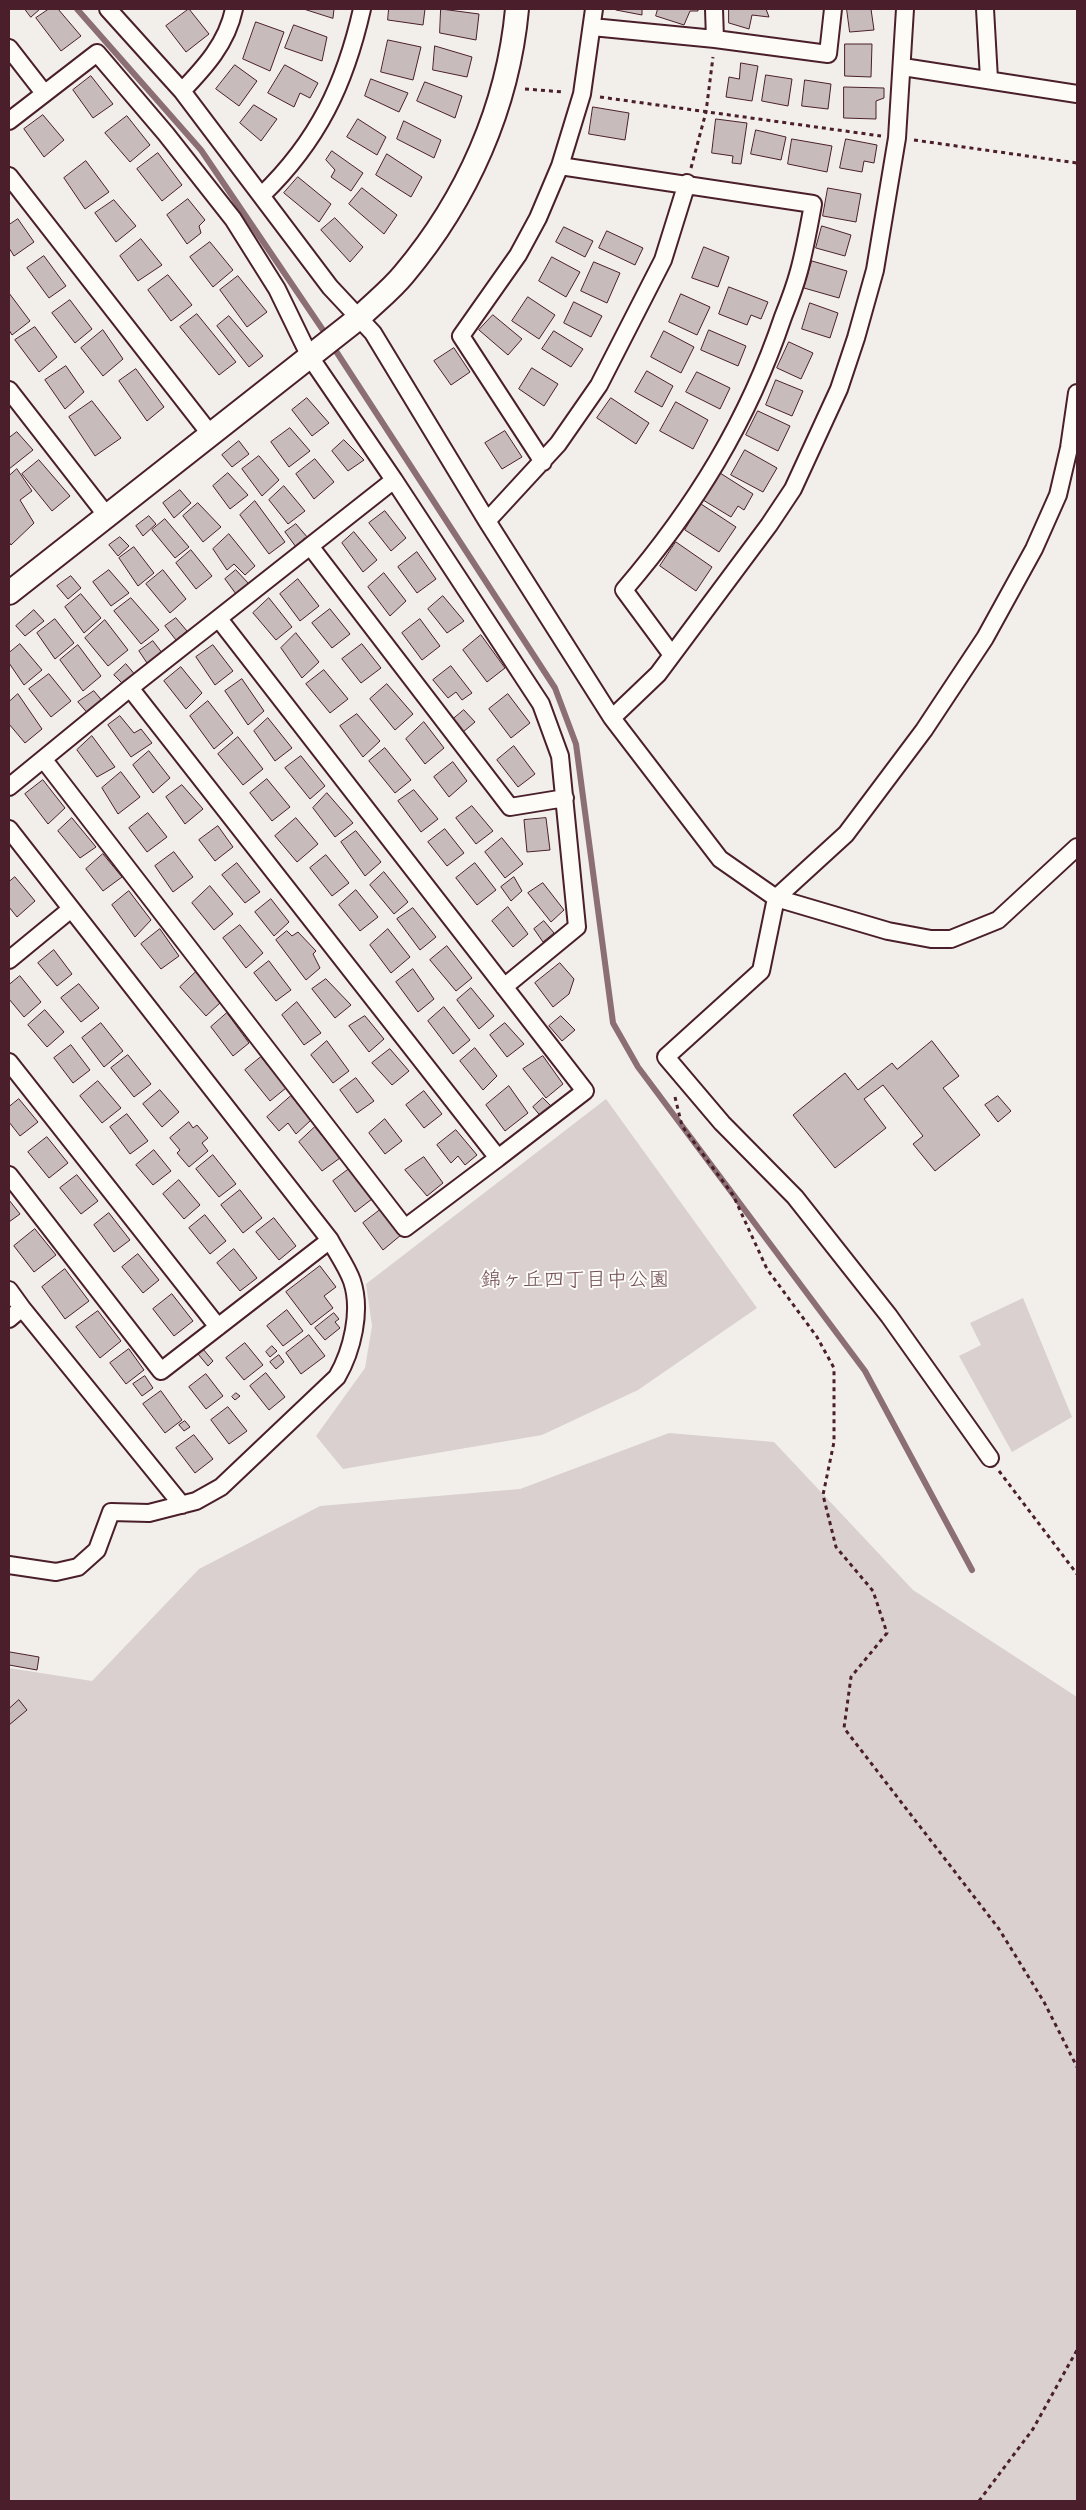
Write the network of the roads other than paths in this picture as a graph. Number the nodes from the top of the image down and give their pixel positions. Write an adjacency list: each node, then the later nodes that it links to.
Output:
1 (108, 9): 15 (street)
2 (234, 9): 15 (street)
3 (362, 9): 22 (street)
4 (517, 9): 23 (street)
5 (594, 9): 10 (street)
6 (714, 9): 11 (street)
7 (833, 9): 11 (street)
8 (905, 9): 13 (street)
9 (985, 9): 14 (street)
10 (592, 27): 11 (street); 19 (street)
11 (715, 39)
12 (9, 48): 16 (street)
13 (903, 66): 14 (street); 35 (street)
14 (989, 79): 17 (street)
15 (182, 91): 22 (street)
16 (44, 93): 18 (street); 24 (street)
17 (1077, 94)
18 (9, 120)
19 (560, 166): 21 (street); 28 (street)
20 (9, 176): 27 (street)
21 (688, 183): 28 (street); 35 (street)
22 (262, 195): 23 (street)
23 (360, 317): 24 (street); 31 (street)
24 (317, 351): 27 (street); 29 (street)
25 (9, 390): 30 (street)
26 (1077, 393): 43 (street)
27 (211, 435): 30 (street)
28 (543, 462): 31 (street)
29 (394, 480): 32 (street); 40 (street)
30 (107, 516): 33 (street)
31 (486, 521): 37 (street)
32 (310, 546): 34 (street); 40 (street)
33 (9, 593)
34 (219, 619): 36 (street); 46 (street)
35 (672, 655): 37 (street)
36 (130, 688): 38 (street); 48 (street)
37 (612, 718): 43 (street)
38 (44, 760): 39 (street); 48 (street)
39 (9, 787)
40 (565, 798): 46 (street)
41 (9, 829): 44 (street)
42 (1077, 847): 43 (street)
43 (776, 898): 55 (street)
44 (71, 909): 45 (street); 50 (street)
45 (9, 960)
46 (504, 987): 48 (street)
47 (9, 1062): 54 (street)
48 (498, 1158)
49 (9, 1175): 54 (street)
50 (330, 1240): 54 (street); 56 (street)
51 (9, 1290): 52 (street)
52 (22, 1308): 53 (street); 56 (street)
53 (9, 1319)
54 (218, 1327)
55 (990, 1458)
56 (182, 1505): 57 (street)
57 (9, 1566)

